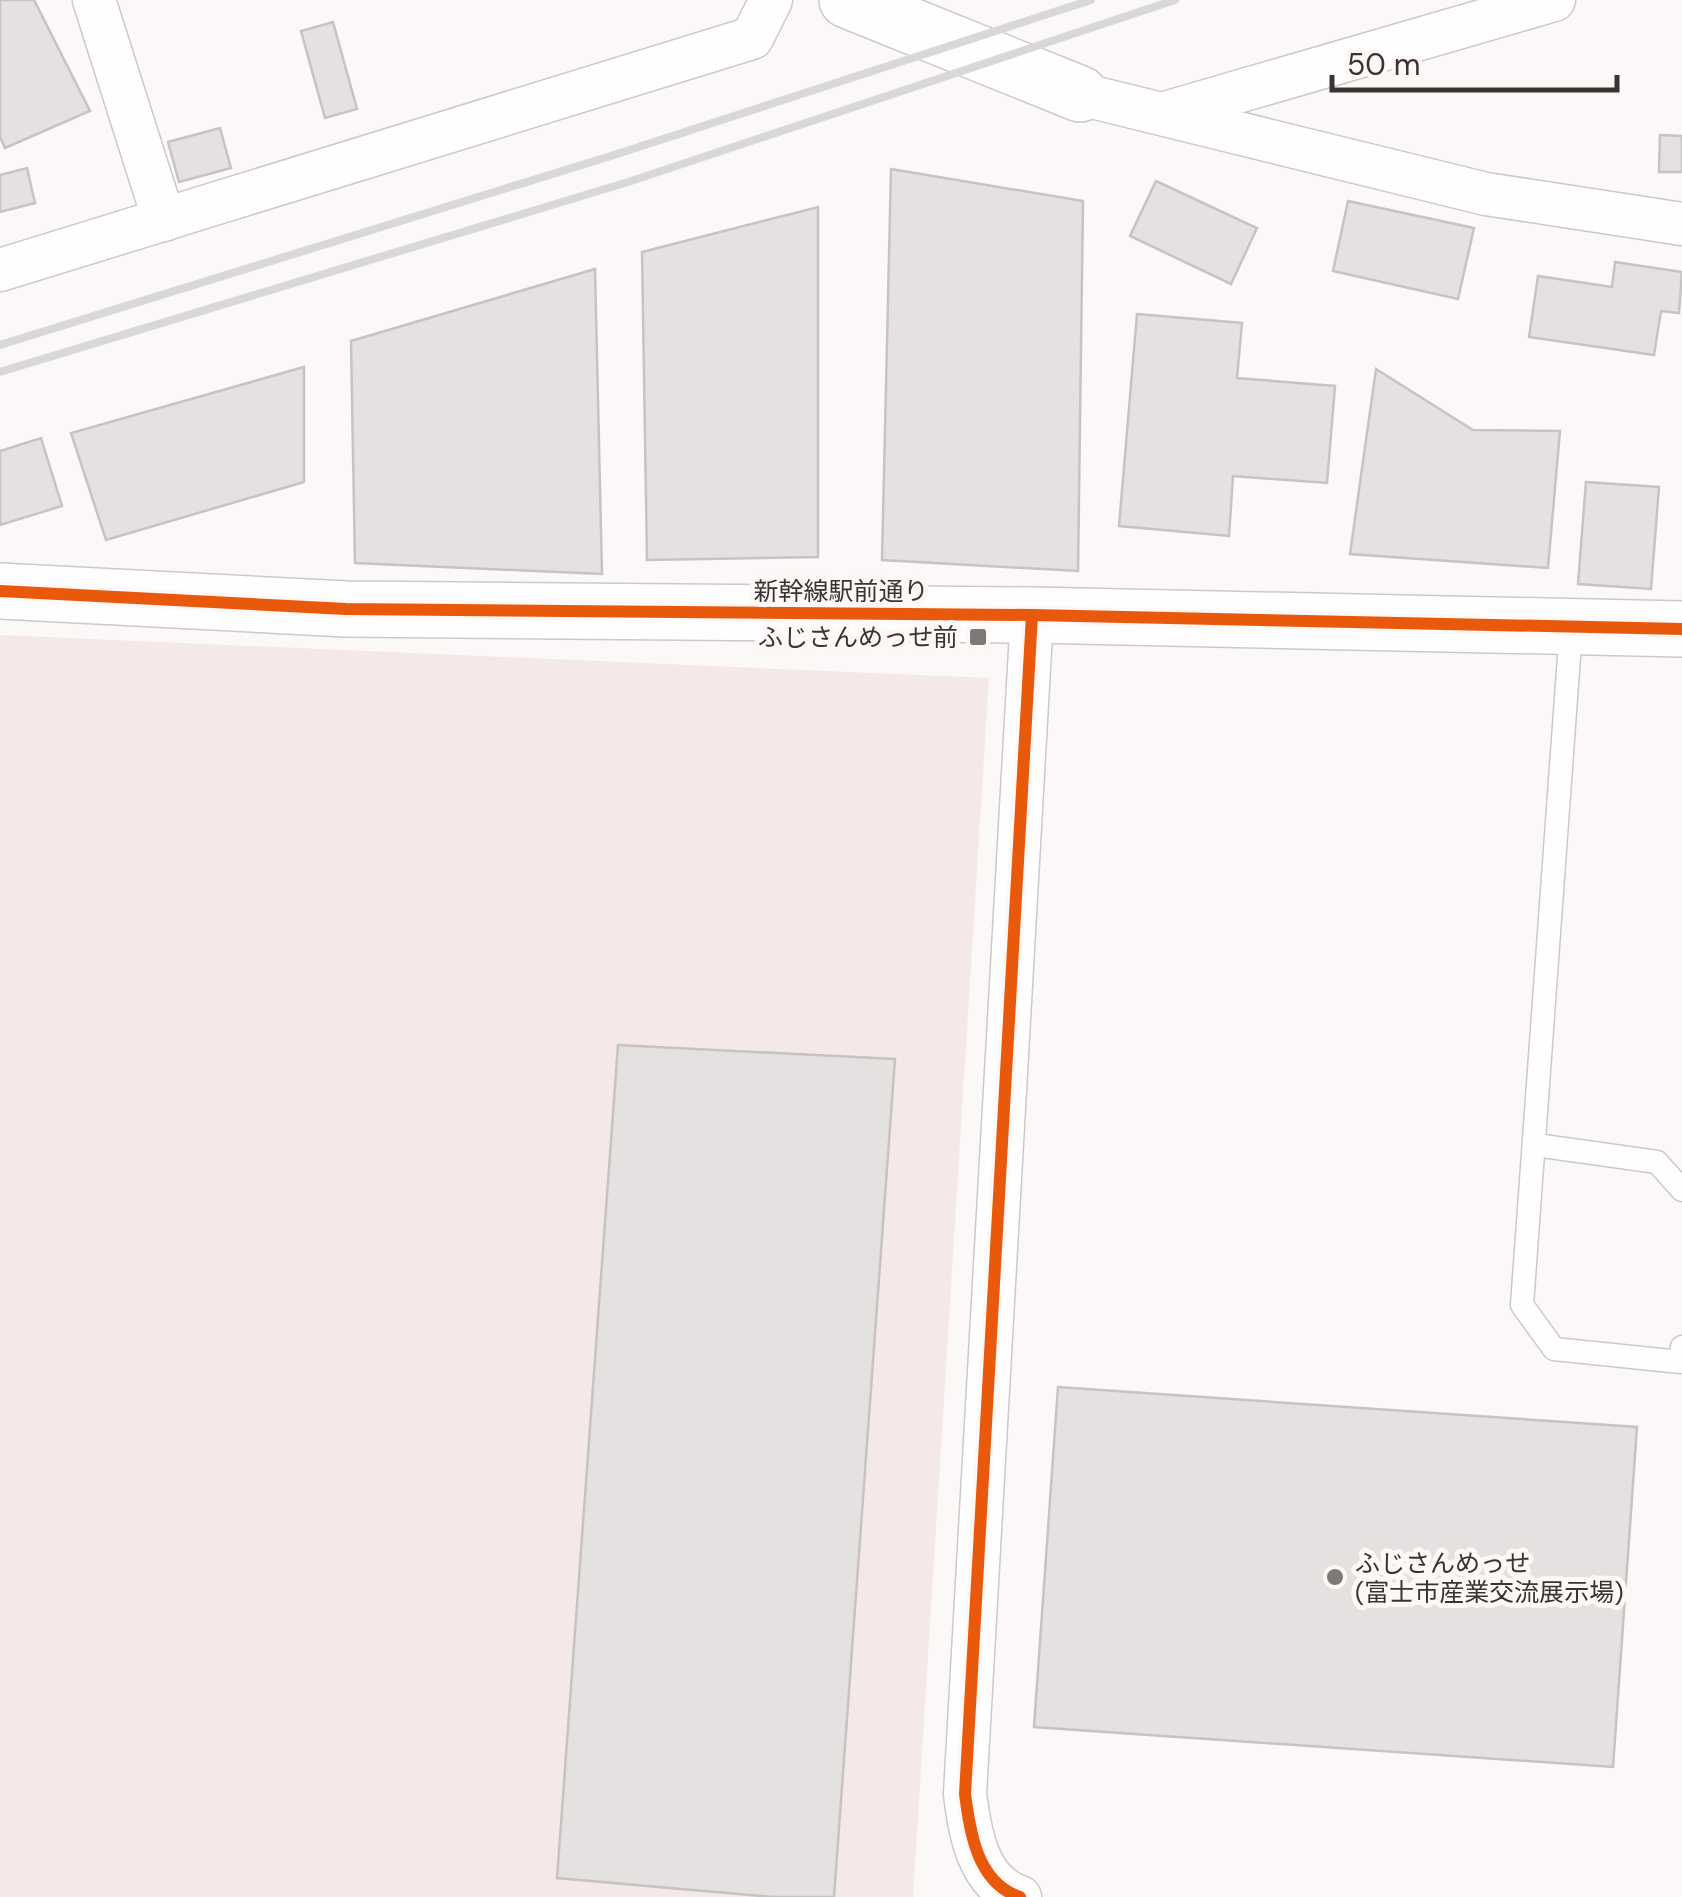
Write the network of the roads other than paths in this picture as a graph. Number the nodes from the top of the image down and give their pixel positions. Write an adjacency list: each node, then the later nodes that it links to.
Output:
1 (94, 0): 7 (street)
2 (771, 0): 7 (street)
3 (847, 0): 5 (street)
4 (1554, 0): 6 (street)
5 (1080, 94): 6 (street)
6 (1163, 114): 8 (street)
7 (164, 220): 9 (street)
8 (1682, 224)
9 (0, 270)
10 (0, 591): 11 (street, 新幹線駅前通り)
11 (1032, 614): 12 (street, 新幹線駅前通り); 17 (street)
12 (1571, 629): 13 (street, 新幹線駅前通り); 14 (lane)
13 (1682, 629)
14 (1536, 1145): 15 (lane); 16 (lane)
15 (1682, 1190)
16 (1682, 1347)
17 (1020, 1897)

